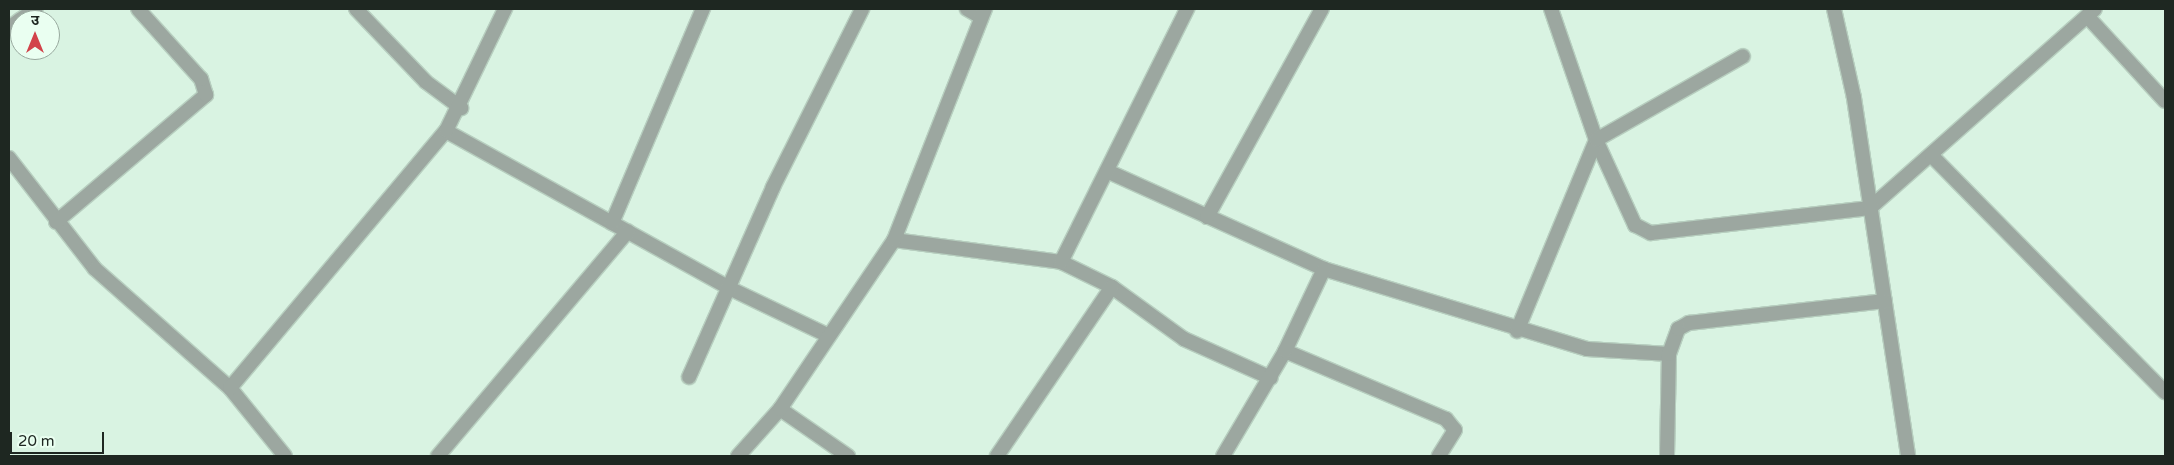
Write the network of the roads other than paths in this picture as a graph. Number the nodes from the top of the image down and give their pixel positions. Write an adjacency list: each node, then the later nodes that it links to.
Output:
1 (138, 9): 23 (street)
2 (356, 9): 15 (street)
3 (505, 9): 15 (street)
4 (703, 9): 24 (street)
5 (862, 9): 30 (street)
6 (967, 9): 12 (street)
7 (1187, 9): 20 (street)
8 (1322, 9): 22 (street)
9 (1551, 9): 17 (street)
10 (1834, 9): 21 (street)
11 (2091, 12): 14 (street); 18 (street)
12 (983, 13): 26 (street)
13 (1744, 56): 17 (street)
14 (2165, 102)
15 (460, 108): 16 (street)
16 (446, 131): 24 (street); 38 (street)
17 (1596, 140): 21 (street); 32 (street)
18 (1932, 156): 21 (street); 39 (street)
19 (9, 158): 23 (street)
20 (1106, 171): 22 (street); 27 (street)
21 (1870, 208): 31 (street)
22 (1207, 217): 28 (street)
23 (56, 222): 38 (street)
24 (612, 223): 25 (street)
25 (628, 231): 30 (street); 42 (street)
26 (894, 240): 27 (street); 33 (street)
27 (1061, 262): 29 (street)
28 (1324, 269): 32 (street); 34 (street)
29 (1112, 287): 37 (street); 45 (street)
30 (728, 288): 33 (street); 36 (street)
31 (1885, 301): 35 (street); 49 (street)
32 (1517, 331): 35 (street)
33 (827, 335): 40 (street)
34 (1285, 351): 37 (street); 47 (street)
35 (1669, 354): 48 (street)
36 (689, 377)
37 (1271, 378): 46 (street)
38 (230, 388): 41 (street)
39 (2165, 392)
40 (780, 409): 43 (street); 44 (street)
41 (285, 456)
42 (438, 456)
43 (738, 456)
44 (848, 456)
45 (997, 456)
46 (1223, 456)
47 (1440, 456)
48 (1667, 456)
49 (1908, 456)

